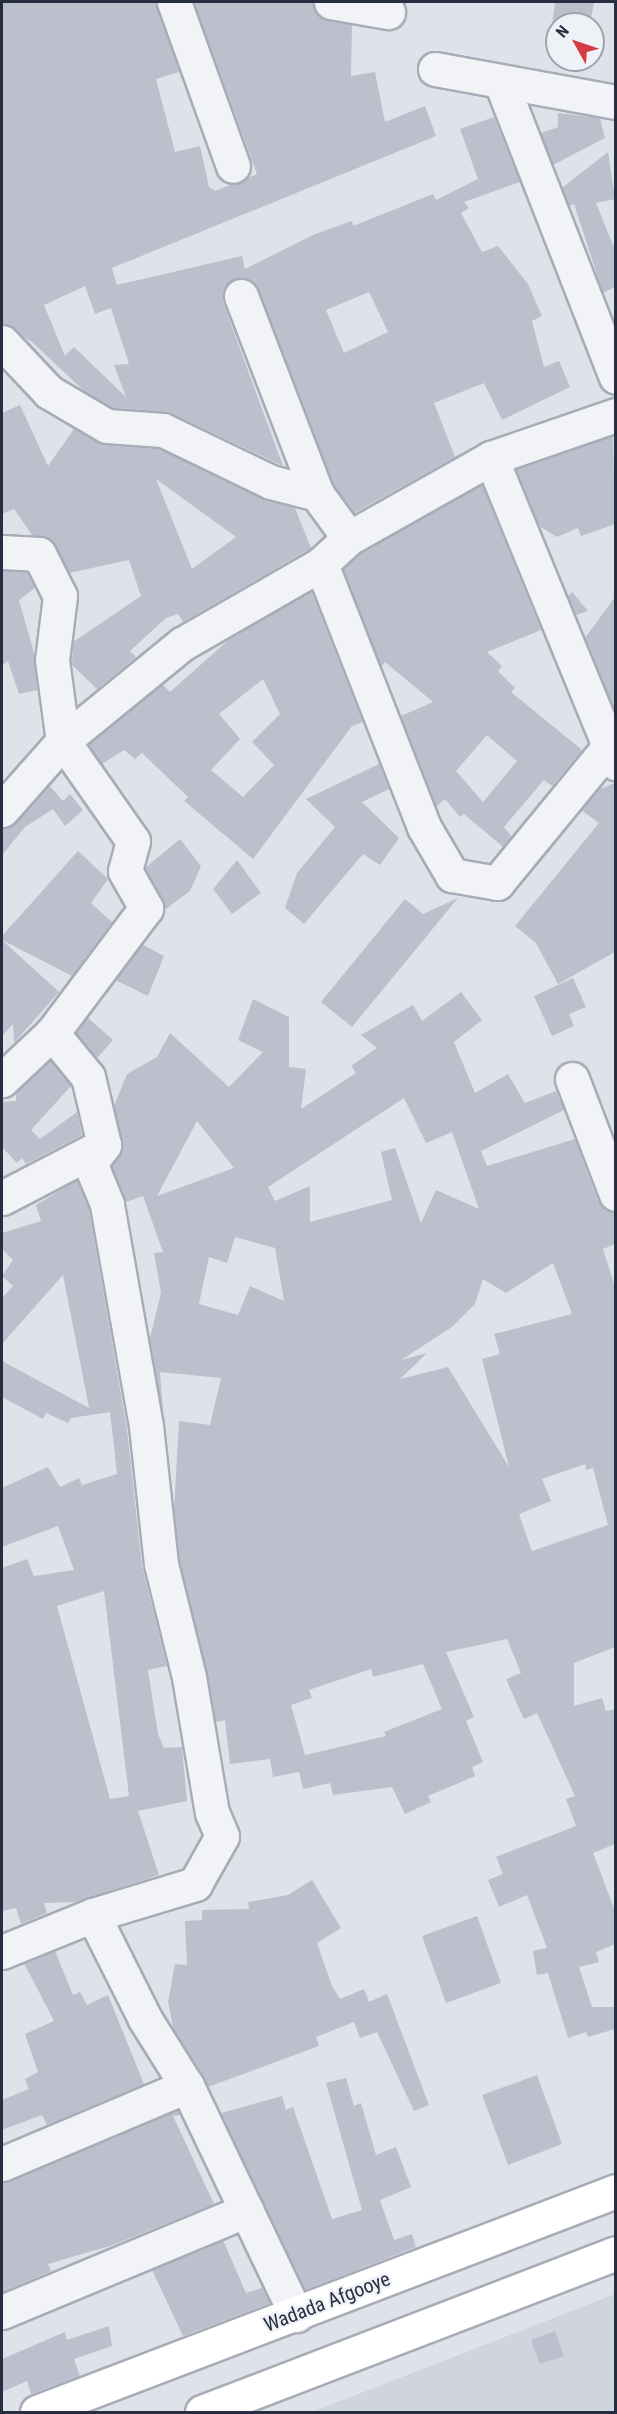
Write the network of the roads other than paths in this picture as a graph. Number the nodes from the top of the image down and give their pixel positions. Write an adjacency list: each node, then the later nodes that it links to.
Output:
1 (174, 2): 7 (street)
2 (331, 2): 3 (street)
3 (388, 12)
4 (435, 69): 5 (street)
5 (502, 85): 6 (street); 10 (street)
6 (615, 102)
7 (233, 166)
8 (241, 296): 13 (street)
9 (2, 342): 13 (street)
10 (613, 360)
11 (615, 415): 12 (street)
12 (491, 459): 14 (street); 18 (street)
13 (317, 494): 14 (street)
14 (349, 538): 16 (street)
15 (2, 552): 17 (street)
16 (321, 564): 17 (street); 18 (street)
17 (63, 741): 19 (street); 20 (street)
18 (613, 749)
19 (2, 810)
20 (52, 1033): 22 (street); 23 (street)
21 (572, 1079): 24 (street)
22 (2, 1080)
23 (104, 1145): 25 (street); 26 (street)
24 (615, 1194)
25 (2, 1198)
26 (93, 1915): 27 (street); 28 (street)
27 (2, 1952)
28 (187, 2086): 29 (street); 31 (street)
29 (2, 2164)
30 (615, 2191): 34 (highway, Wadada Afgooye)
31 (247, 2210): 33 (street); 34 (street)
32 (615, 2253): 36 (highway)
33 (2, 2312)
34 (296, 2314): 35 (highway, Wadada Afgooye)
35 (38, 2412)
36 (202, 2412)

